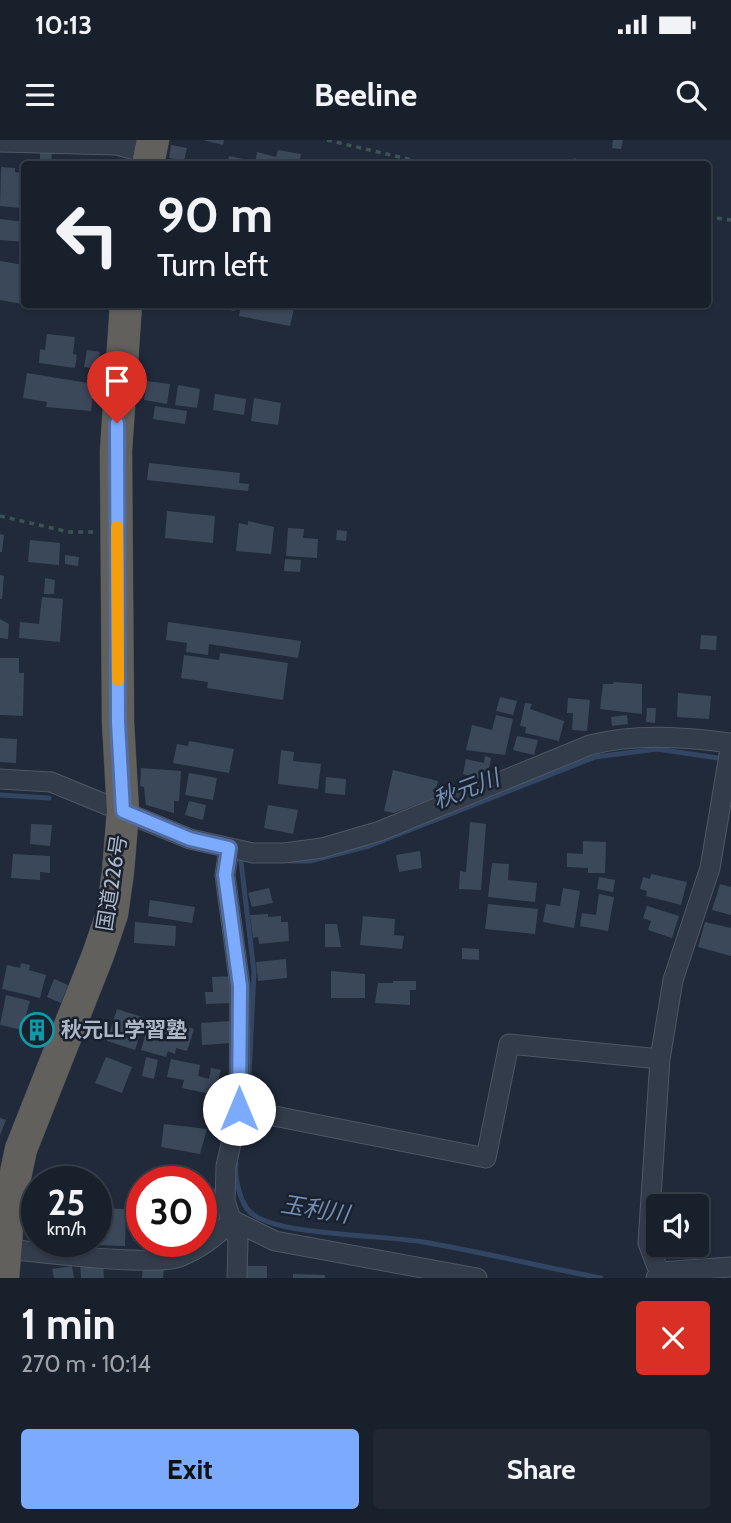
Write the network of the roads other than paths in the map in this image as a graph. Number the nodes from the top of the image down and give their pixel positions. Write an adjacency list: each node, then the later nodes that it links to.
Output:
1 (0, 142): 2 (street)
2 (150, 153)
3 (126, 308): 6 (highway, 国道226号)
4 (729, 760): 7 (street); 8 (street)
5 (0, 779): 6 (street)
6 (123, 811): 7 (street); 11 (highway, 国道226号)
7 (229, 849): 9 (street)
8 (660, 1059): 9 (street); 13 (street)
9 (243, 1111): 10 (street)
10 (232, 1220): 11 (street); 14 (street); 15 (street)
11 (4, 1247)
12 (731, 1267): 13 (street)
13 (657, 1275)
14 (237, 1278)
15 (477, 1278)

